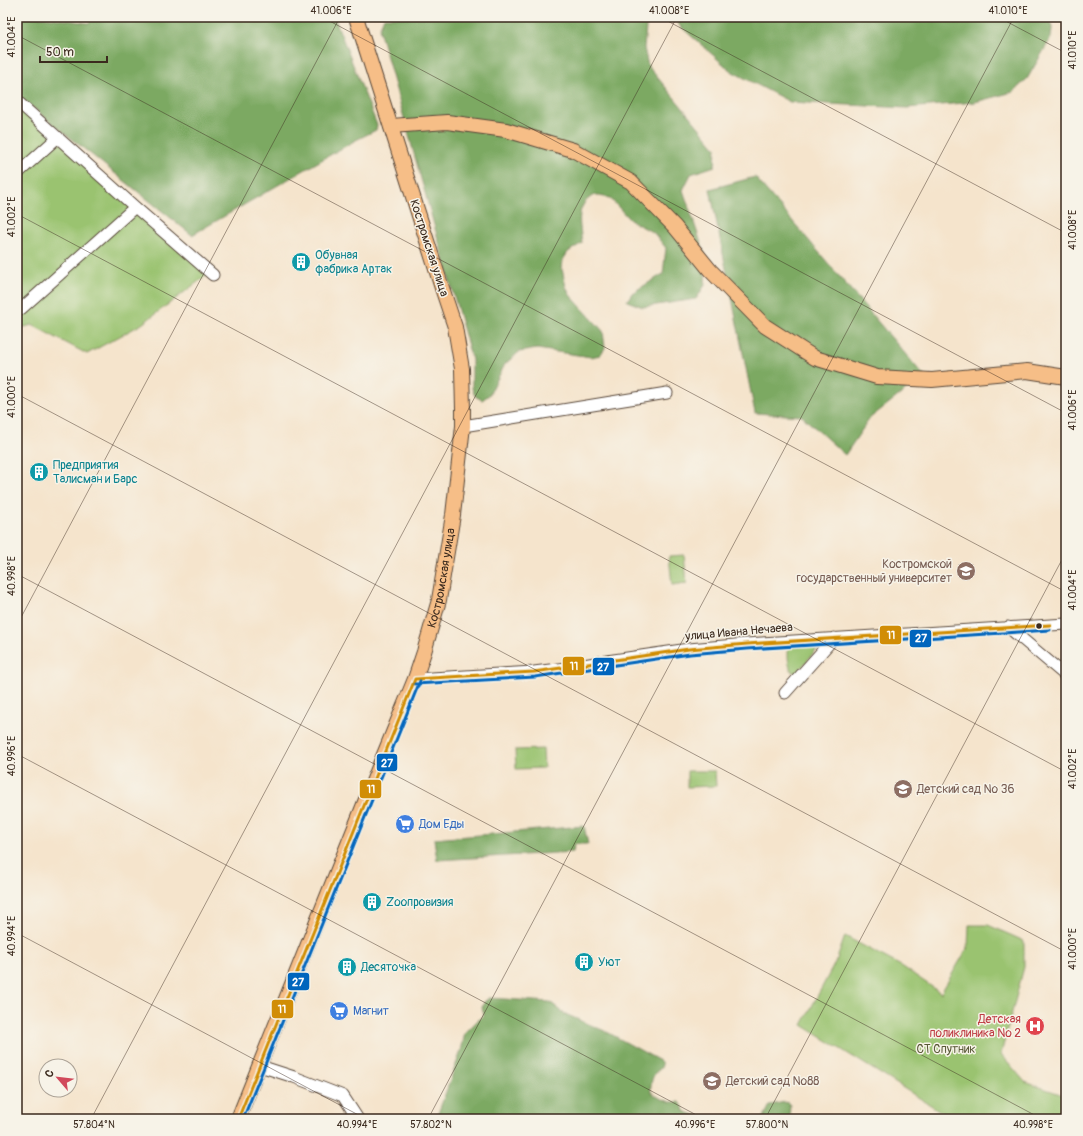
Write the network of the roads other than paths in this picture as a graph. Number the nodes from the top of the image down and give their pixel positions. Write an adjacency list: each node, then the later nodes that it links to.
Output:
1 (356, 17): 3 (main road, Костромская улица)
2 (17, 101): 4 (street)
3 (391, 126): 9 (main road); 11 (main road, Костромская улица)
4 (58, 138): 5 (street); 6 (street)
5 (17, 174)
6 (135, 207): 7 (street); 8 (street)
7 (213, 275)
8 (21, 308)
9 (1066, 377)
10 (668, 393): 11 (street)
11 (462, 426): 16 (main road, Костромская улица)
12 (1066, 624): 13 (street, улица Ивана Нечаева)
13 (1008, 627): 14 (street, улица Ивана Нечаева); 15 (street)
14 (834, 638): 16 (street, улица Ивана Нечаева); 17 (street)
15 (1066, 676)
16 (415, 680): 18 (main road, Костромская улица)
17 (785, 693)
18 (260, 1066): 19 (main road, Костромская улица); 20 (street)
19 (238, 1119)
20 (358, 1119)

